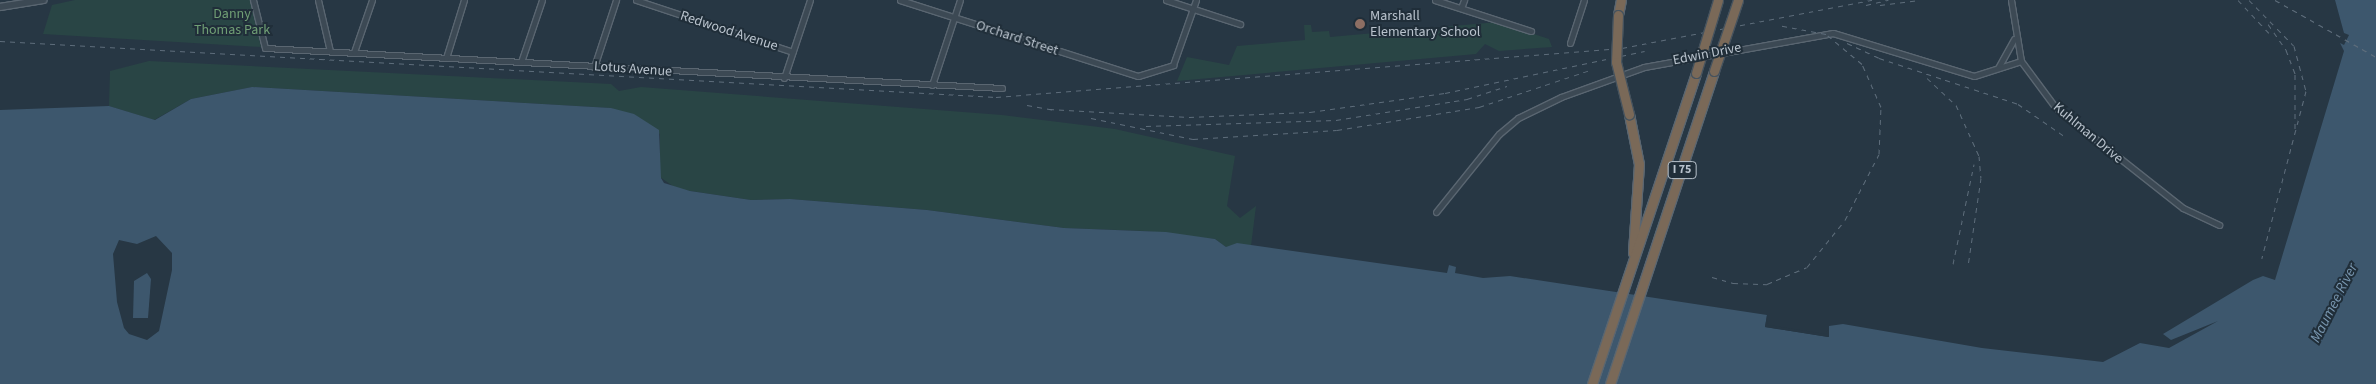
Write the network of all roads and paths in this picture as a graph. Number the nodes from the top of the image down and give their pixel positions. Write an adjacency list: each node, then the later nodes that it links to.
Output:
1 (43, 0): 21 (street)
2 (253, 0): 31 (street, Lotus Avenue)
3 (318, 0): 31 (street)
4 (372, 0): 32 (street)
5 (464, 0): 34 (street)
6 (542, 0): 36 (street)
7 (616, 0): 37 (street)
8 (636, 0): 33 (street, Redwood Avenue)
9 (810, 0): 33 (street)
10 (900, 0): 26 (street, Orchard Street)
11 (960, 0): 26 (street)
12 (1166, 0): 24 (street)
13 (1196, 0): 24 (street)
14 (1435, 0): 23 (street)
15 (1464, 0): 23 (street)
16 (1584, 0): 30 (street)
17 (1621, 0): 44 (highway, bridge)
18 (1718, 0): 44 (highway, I 75 / I 75, bridge)
19 (1738, 0): 46 (highway, I 75, bridge)
20 (2011, 3): 29 (street, Kuhlman Drive)
21 (18, 5): 22 (street); 25 (street)
22 (0, 7)
23 (1461, 8): 28 (street)
24 (1193, 9): 26 (street, Orchard Street); 27 (street)
25 (0, 12)
26 (954, 17): 40 (street)
27 (1240, 24)
28 (1531, 31)
29 (2014, 34): 35 (street, Kuhlman Drive); 38 (street)
30 (1570, 43)
31 (330, 51): 32 (street, Lotus Avenue)
32 (354, 52): 34 (street, Lotus Avenue)
33 (792, 52): 39 (street)
34 (446, 58): 36 (street, Lotus Avenue)
35 (2021, 61): 38 (street, Edwin Drive); 43 (street, Kuhlman Drive)
36 (521, 62): 37 (street, Lotus Avenue)
37 (594, 67): 39 (street, Lotus Avenue)
38 (1991, 72): 42 (street, Edwin Drive)
39 (784, 78): 40 (street, Lotus Avenue)
40 (932, 85): 41 (street, Lotus Avenue)
41 (1002, 88)
42 (1436, 212)
43 (2219, 225)
44 (1632, 269): 45 (highway, I 75 / I 75)
45 (1592, 384)
46 (1610, 384)

